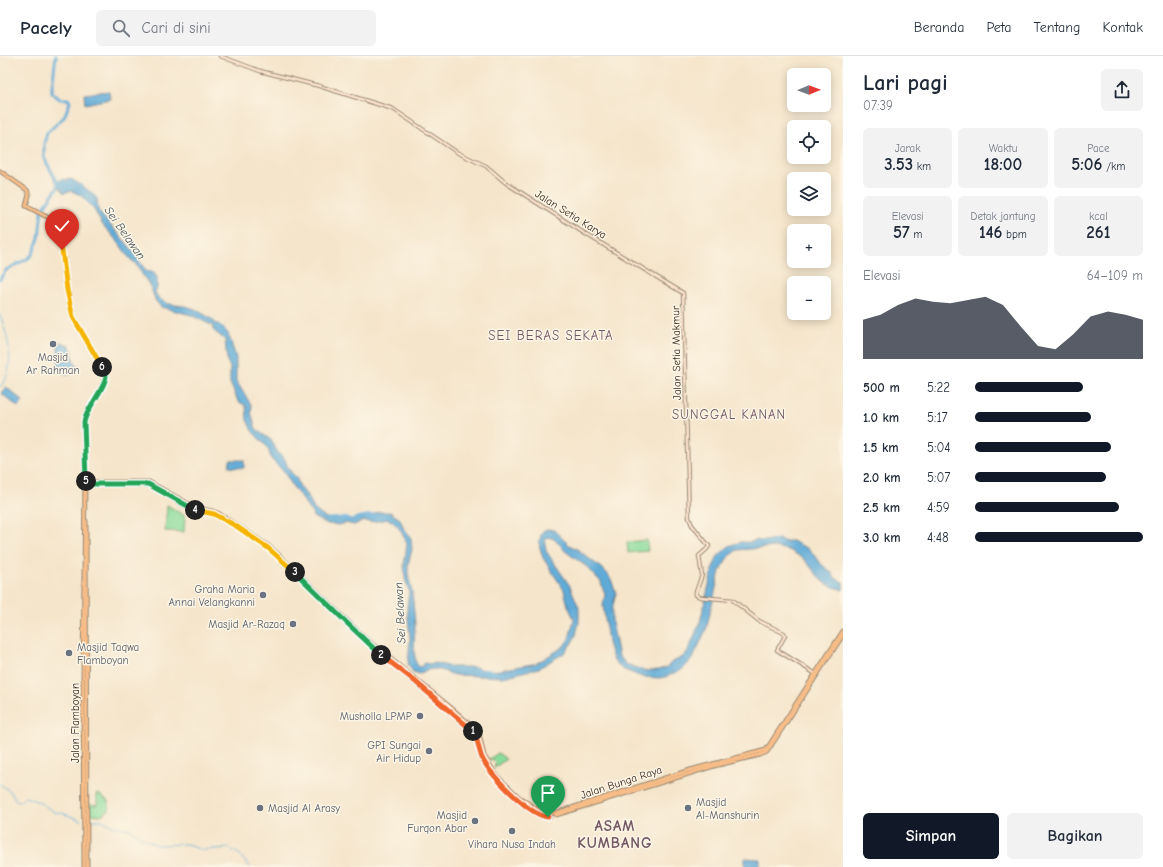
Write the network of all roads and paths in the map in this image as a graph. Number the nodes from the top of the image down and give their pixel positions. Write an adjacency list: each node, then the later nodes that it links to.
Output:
1 (220, 56): 3 (main road, Jalan Setia Karya)
2 (0, 171): 4 (main road, Jalan Flamboyan)
3 (683, 293): 7 (main road, Jalan Setia Makmur)
4 (85, 482): 7 (main road, Jalan Bunga Raya); 8 (main road, Jalan Flamboyan)
5 (843, 630): 7 (main road, Jalan Bunga Raya)
6 (843, 635): 7 (main road, Jalan Bunga Raya)
7 (817, 674)
8 (86, 867)

